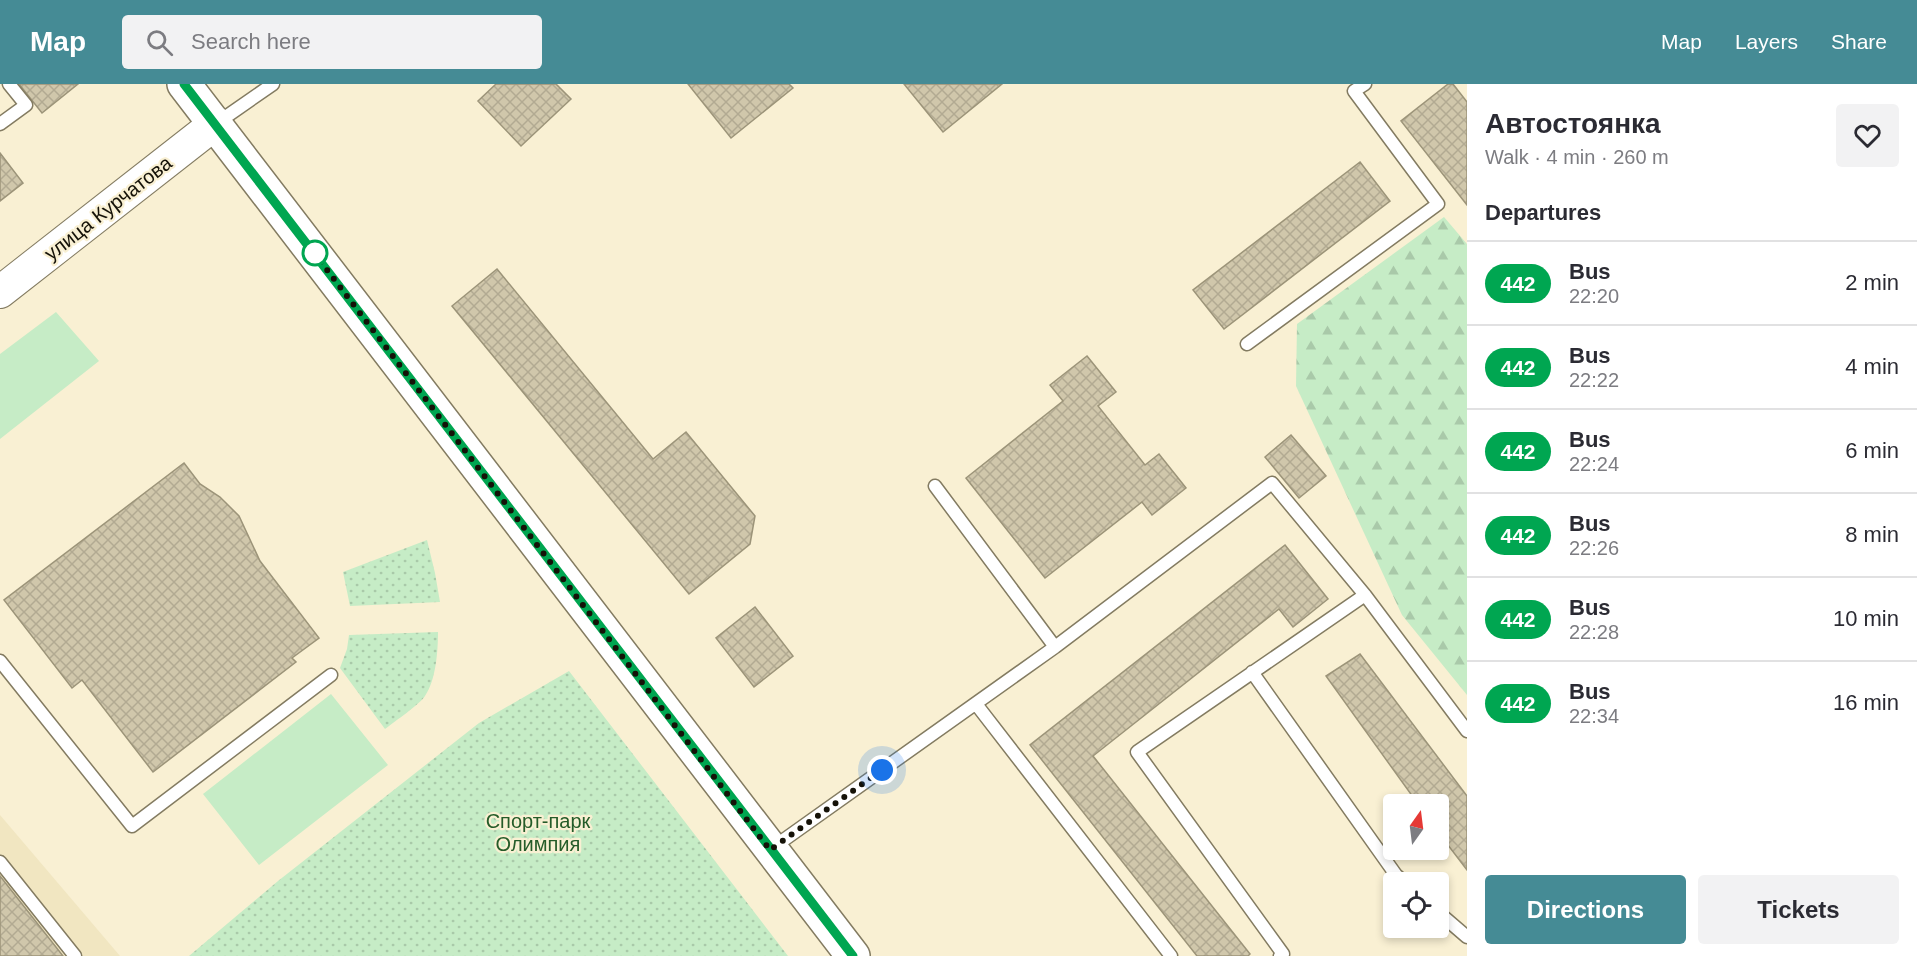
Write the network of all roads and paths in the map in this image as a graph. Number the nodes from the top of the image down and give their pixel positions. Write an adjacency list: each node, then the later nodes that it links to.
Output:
1 (9, 84): 6 (lane)
2 (184, 84): 5 (main road)
3 (273, 84): 5 (lane)
4 (1365, 84): 8 (lane)
5 (216, 123): 7 (street, улица Курчатова); 17 (main road)
6 (0, 124)
7 (0, 292)
8 (1248, 344)
9 (935, 486): 11 (lane)
10 (1365, 595): 11 (lane); 13 (lane); 16 (lane)
11 (1055, 647): 15 (lane)
12 (0, 661): 14 (lane)
13 (1252, 672): 19 (lane); 25 (lane)
14 (331, 675)
15 (976, 704): 17 (lane); 24 (lane)
16 (1467, 731)
17 (770, 850): 23 (main road)
18 (0, 862): 22 (lane)
19 (1394, 872)
20 (1449, 921): 21 (lane)
21 (1467, 937)
22 (75, 956)
23 (853, 956)
24 (1171, 956)
25 (1280, 956)

